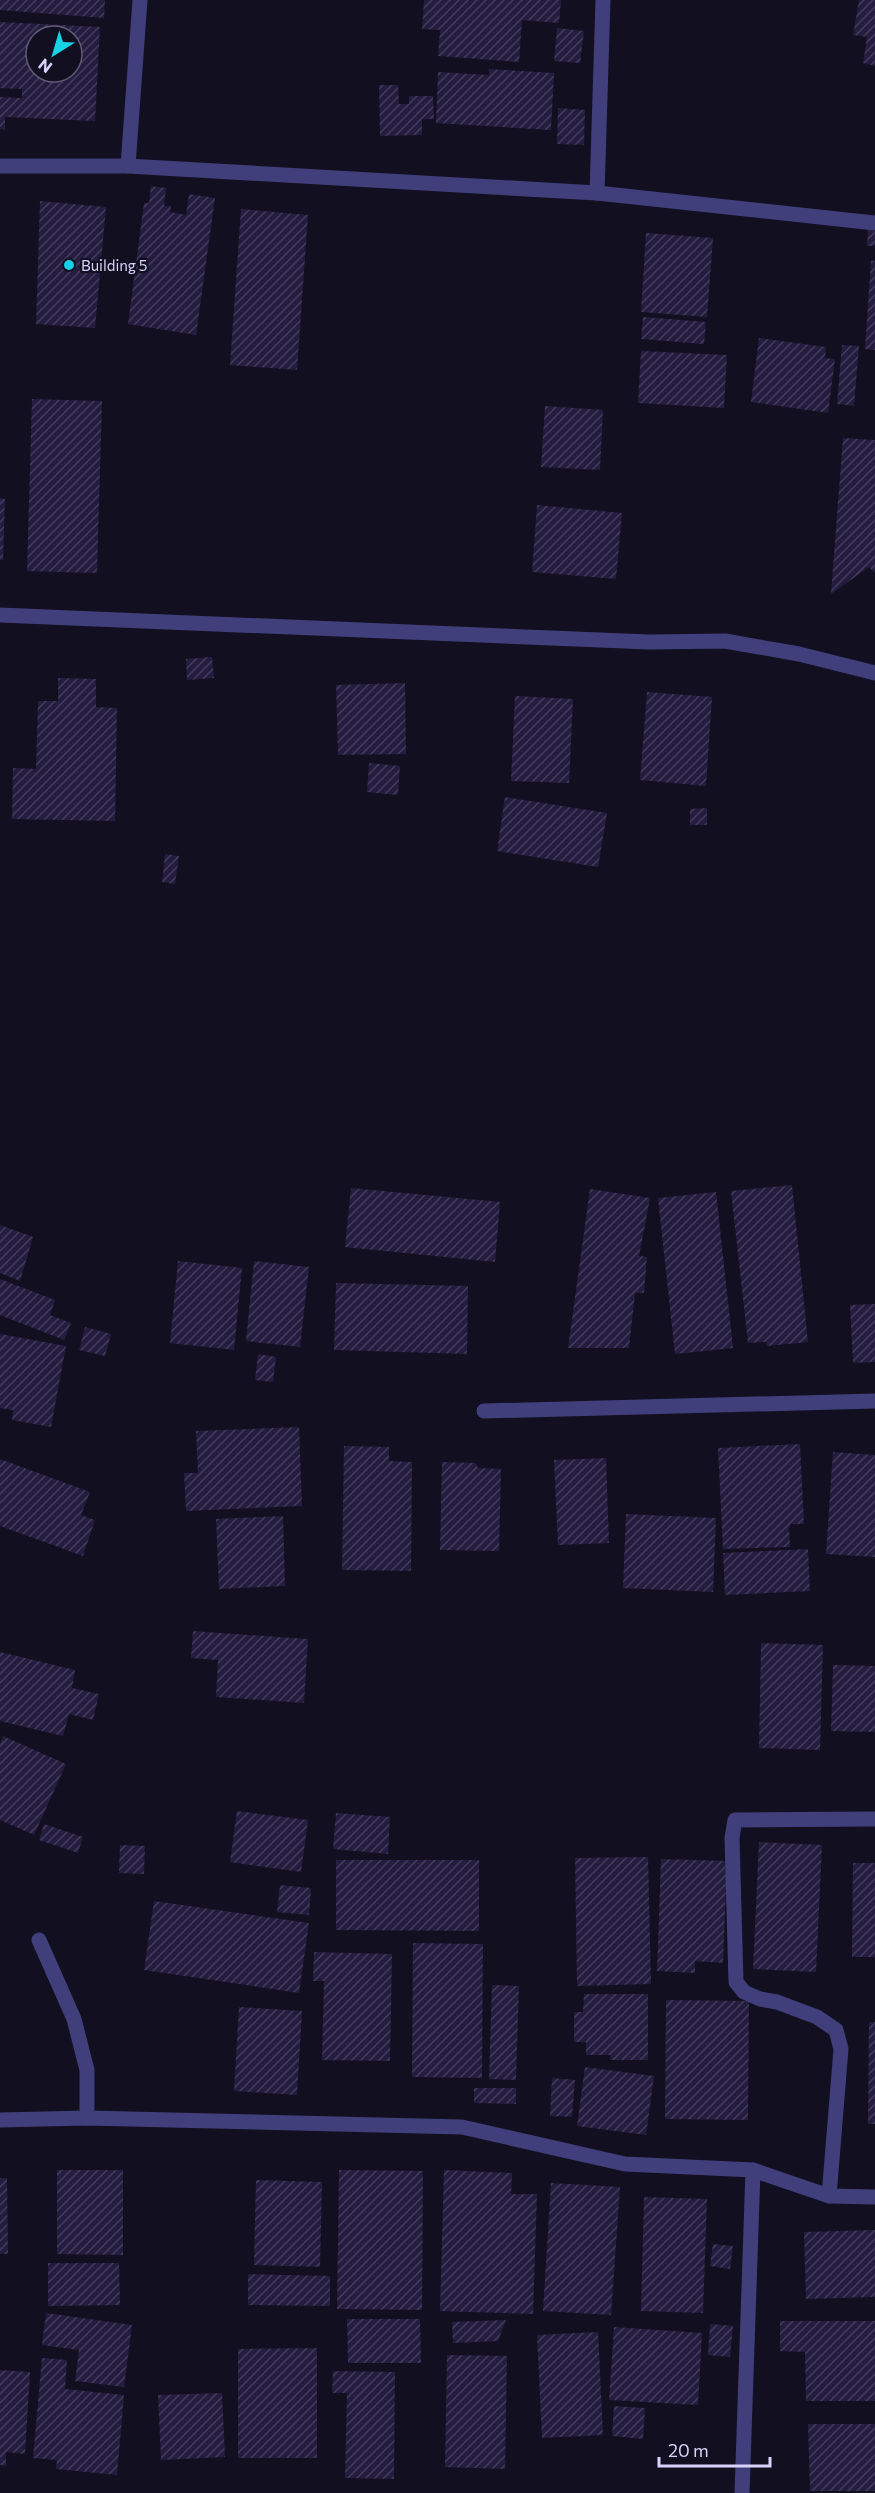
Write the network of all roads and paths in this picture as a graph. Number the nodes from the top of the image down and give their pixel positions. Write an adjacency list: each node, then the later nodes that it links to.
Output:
1 (140, 0): 4 (street)
2 (603, 0): 5 (street)
3 (0, 166): 4 (street)
4 (128, 166): 5 (street)
5 (597, 193): 6 (street)
6 (875, 223)
7 (0, 615): 8 (street)
8 (875, 674)
9 (875, 1401): 10 (street)
10 (484, 1411)
11 (875, 1819): 16 (street)
12 (39, 1940): 13 (street)
13 (87, 2118): 14 (street); 15 (street)
14 (0, 2120)
15 (753, 2170): 16 (street); 18 (street)
16 (829, 2196): 17 (street)
17 (875, 2197)
18 (742, 2493)

